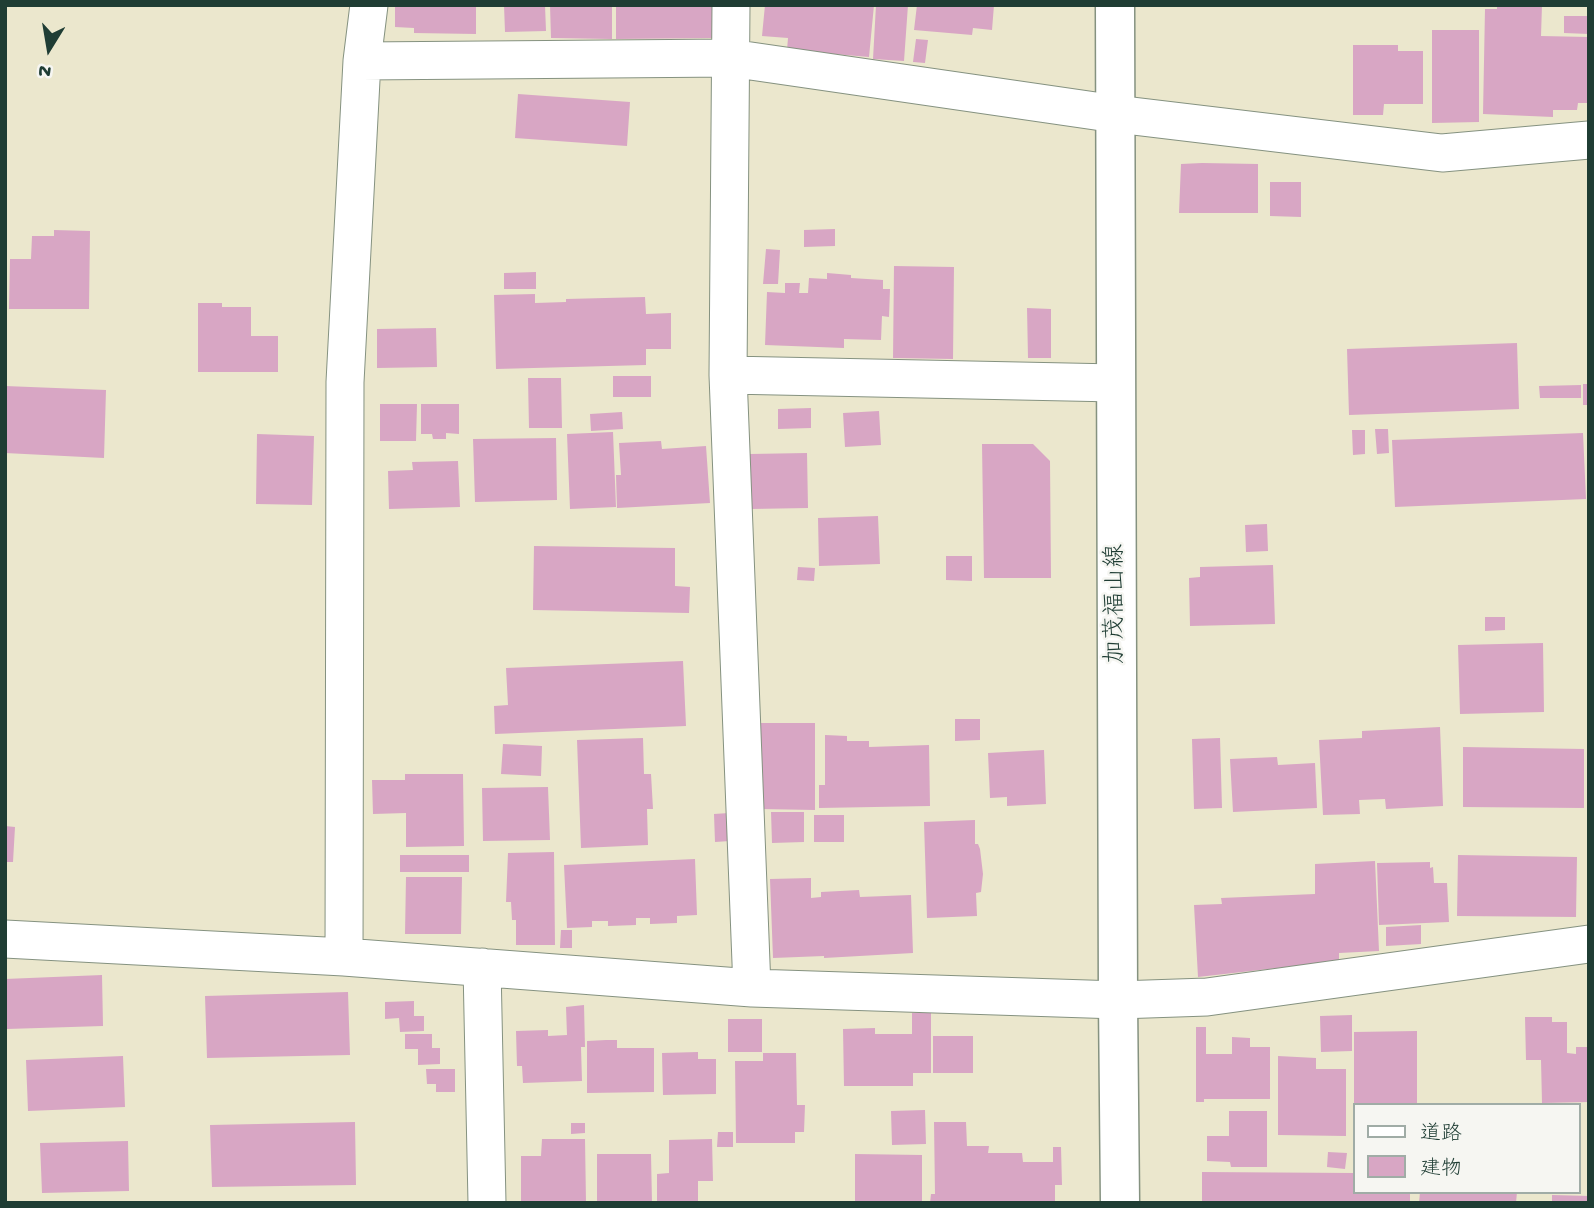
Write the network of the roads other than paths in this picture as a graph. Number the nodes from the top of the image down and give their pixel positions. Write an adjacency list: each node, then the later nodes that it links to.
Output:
1 (369, 5): 5 (street)
2 (731, 5): 4 (street)
3 (1115, 5): 6 (main road, 加茂福山線)
4 (730, 58): 5 (street); 6 (street); 8 (street)
5 (362, 61): 12 (street)
6 (1116, 114): 7 (street); 9 (main road, 加茂福山線)
7 (1589, 140)
8 (728, 375): 9 (street); 14 (street)
9 (1116, 383): 15 (main road, 加茂福山線)
10 (5, 939): 12 (street)
11 (1589, 943): 15 (street)
12 (344, 957): 13 (street)
13 (482, 967): 14 (street); 16 (street)
14 (752, 988): 15 (street)
15 (1118, 1000): 17 (main road, 加茂福山線)
16 (488, 1203)
17 (1120, 1203)

